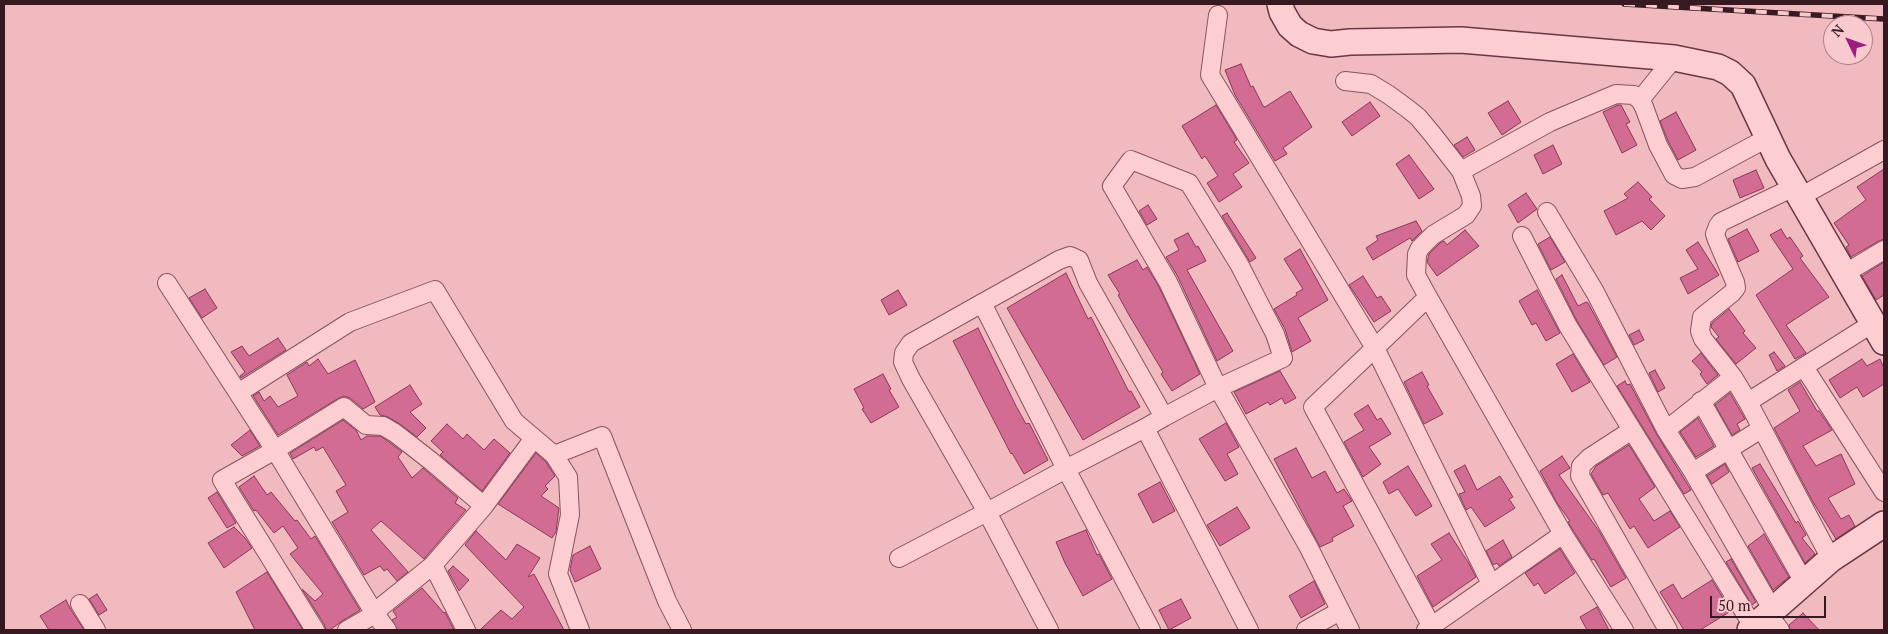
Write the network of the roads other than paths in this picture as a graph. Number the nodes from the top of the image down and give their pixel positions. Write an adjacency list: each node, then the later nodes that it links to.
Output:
1 (1280, 4): 3 (street)
2 (1218, 15): 18 (street)
3 (1674, 58): 5 (street); 6 (street)
4 (1345, 81): 8 (street)
5 (1640, 100): 6 (street); 8 (street)
6 (1769, 137): 9 (street)
7 (1884, 150): 9 (street)
8 (1461, 171): 15 (street)
9 (1797, 192): 13 (street); 20 (street)
10 (1548, 212): 29 (street)
11 (1522, 236): 28 (street)
12 (1884, 250): 13 (street)
13 (1844, 274): 17 (street)
14 (167, 283): 22 (street)
15 (1428, 298): 18 (street); 40 (street)
16 (982, 303): 25 (street); 34 (street); 38 (street)
17 (1879, 333): 19 (street)
18 (1374, 348): 45 (street); 50 (street)
19 (1804, 367): 24 (street); 36 (street)
20 (1733, 377): 23 (street); 24 (street)
21 (1218, 388): 21 (street); 25 (street); 47 (street)
22 (238, 393): 30 (street); 32 (street)
23 (1701, 401): 29 (street); 31 (street)
24 (1748, 402): 27 (street)
25 (1164, 417): 26 (street)
26 (1144, 428): 34 (street); 60 (street)
27 (1761, 429): 31 (street); 42 (street)
28 (1632, 430): 49 (street); 64 (street)
29 (1666, 430): 35 (street)
30 (534, 438): 33 (street); 37 (street)
31 (1728, 449): 35 (street); 44 (street)
32 (275, 450): 37 (street); 48 (street); 52 (street)
33 (554, 455): 56 (street); 57 (street)
34 (1066, 469): 38 (street); 59 (street)
35 (1693, 472): 49 (street)
36 (1884, 492)
37 (484, 506): 43 (street)
38 (987, 512): 41 (street); 58 (street)
39 (1884, 524): 42 (street)
40 (1564, 534): 45 (street); 63 (street)
41 (899, 558)
42 (1831, 559): 44 (street)
43 (434, 565): 48 (street); 55 (street)
44 (1804, 582): 49 (street)
45 (1491, 584): 50 (street)
46 (80, 604): 51 (street)
47 (1340, 611): 61 (street); 62 (street)
48 (375, 614): 53 (street); 54 (street)
49 (1765, 622)
50 (1429, 629)
51 (96, 630)
52 (315, 630)
53 (347, 630)
54 (387, 630)
55 (466, 630)
56 (580, 630)
57 (682, 630)
58 (1049, 630)
59 (1151, 630)
60 (1249, 630)
61 (1306, 630)
62 (1350, 630)
63 (1624, 630)
64 (1668, 630)

